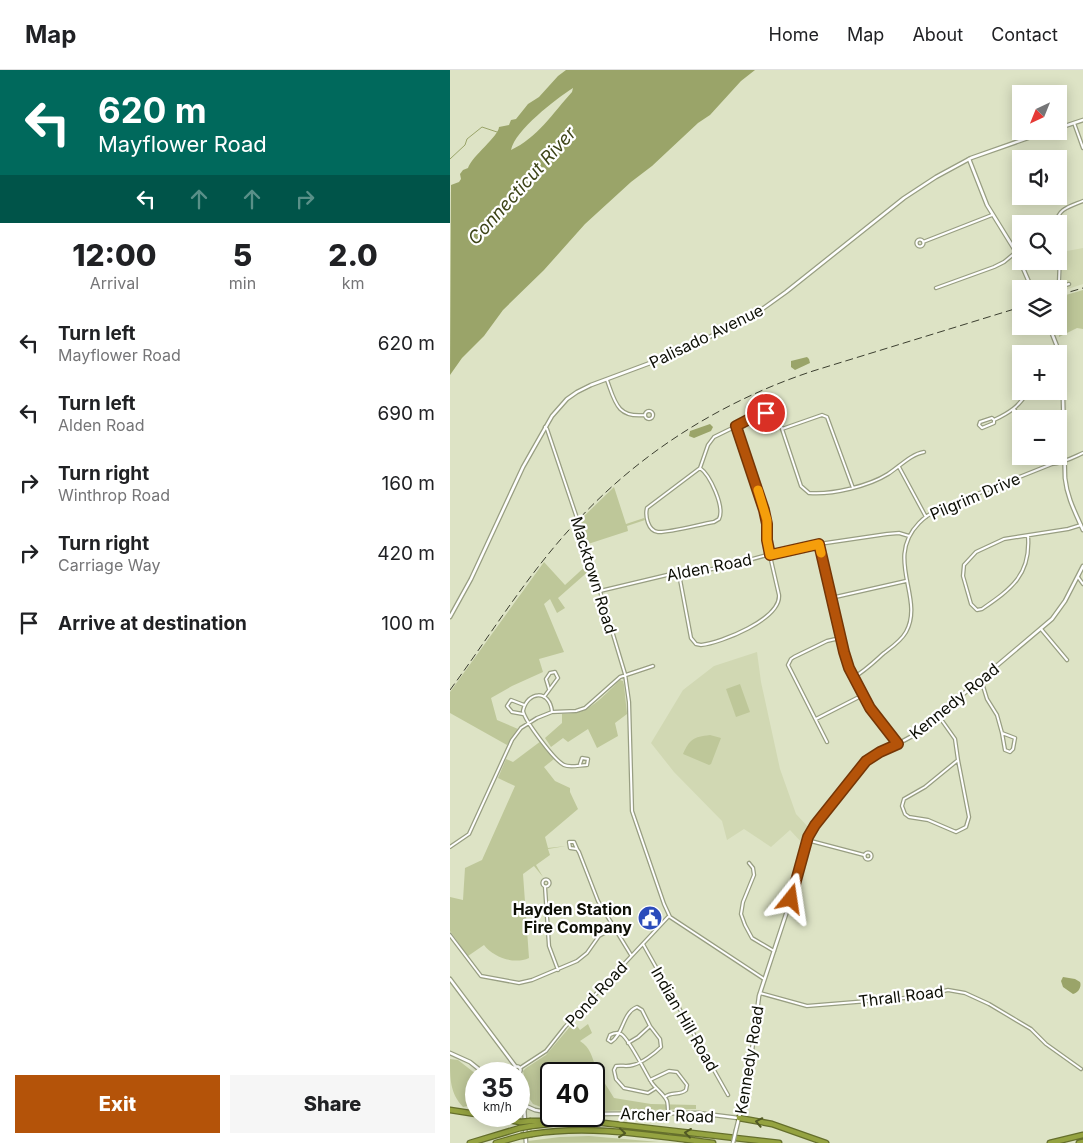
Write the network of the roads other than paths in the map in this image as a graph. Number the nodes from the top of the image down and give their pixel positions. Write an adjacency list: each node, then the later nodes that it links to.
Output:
1 (1083, 120): 2 (street)
2 (1074, 123): 3 (street); 5 (street)
3 (1068, 125)
4 (1023, 140): 6 (street, Palisado Avenue)
5 (1083, 148)
6 (969, 159): 8 (street); 16 (street, Palisado Avenue)
7 (1083, 202): 9 (street)
8 (992, 214): 10 (street); 11 (street)
9 (1058, 215)
10 (923, 242)
11 (1012, 246)
12 (1012, 255): 15 (street)
13 (1060, 270): 14 (street)
14 (1069, 284)
15 (936, 288)
16 (607, 380): 19 (street); 22 (street, Palisado Avenue)
17 (1022, 400): 18 (street)
18 (1014, 409): 20 (street)
19 (645, 415)
20 (994, 420): 20 (street)
21 (736, 426): 23 (street); 30 (street); 38 (street)
22 (545, 427): 44 (street, Macktown Road); 46 (street, Palisado Avenue)
23 (782, 429): 31 (street); 31 (street)
24 (924, 452): 29 (street)
25 (1083, 453): 26 (street, Pilgrim Drive)
26 (1067, 461)
27 (1049, 465): 32 (street, Pilgrim Drive)
28 (1064, 465): 33 (street)
29 (899, 466): 31 (street); 32 (street)
30 (700, 468): 30 (street)
31 (853, 488)
32 (926, 517): 35 (street, Pilgrim Drive)
33 (1081, 525): 34 (street); 36 (street)
34 (1083, 530)
35 (910, 536): 37 (street, Alden Road); 42 (street, Pilgrim Drive)
36 (1028, 536): 36 (street)
37 (819, 544): 38 (street, Alden Road); 45 (street)
38 (770, 555): 40 (street, Alden Road); 40 (street)
39 (1083, 566): 41 (street, Kennedy Road)
40 (679, 574): 44 (street, Alden Road)
41 (1078, 577): 43 (street); 47 (street, Kennedy Road)
42 (906, 581): 45 (street); 52 (street, Pilgrim Drive)
43 (1083, 584)
44 (600, 592): 51 (street, Macktown Road)
45 (831, 598): 48 (street)
46 (450, 617)
47 (1041, 629): 49 (street); 53 (street, Kennedy Road)
48 (840, 638): 52 (street); 61 (street)
49 (1067, 660)
50 (652, 666): 51 (street)
51 (625, 674): 58 (street); 74 (street, Macktown Road)
52 (854, 676): 55 (street)
53 (979, 680): 60 (street, Kennedy Road); 63 (street)
54 (549, 689): 54 (street); 56 (street)
55 (863, 695): 61 (street); 65 (street)
56 (544, 697): 57 (street); 58 (street)
57 (524, 705): 59 (street); 59 (street)
58 (552, 712): 62 (street)
59 (523, 714): 62 (street)
60 (938, 716): 65 (street, Kennedy Road); 66 (street)
61 (816, 719): 64 (street)
62 (528, 722): 67 (street); 69 (street)
63 (1002, 733): 63 (street)
64 (827, 742)
65 (898, 744): 68 (street, Kennedy Road)
66 (958, 760): 66 (street)
67 (580, 764)
68 (807, 840): 71 (street); 78 (street, Kennedy Road)
69 (450, 847)
70 (577, 849): 75 (street)
71 (864, 855)
72 (749, 863): 78 (street)
73 (545, 886): 80 (street)
74 (668, 916): 77 (street, Pond Road); 82 (street)
75 (613, 928): 79 (street); 80 (street)
76 (450, 935): 80 (street)
77 (643, 944): 79 (street, Pond Road); 95 (street, Indian Hill Road)
78 (774, 951): 82 (street, Kennedy Road)
79 (631, 956): 90 (street, Pond Road)
80 (558, 970)
81 (450, 979): 89 (street)
82 (764, 979): 83 (street, Kennedy Road)
83 (760, 993): 92 (street, Thrall Road); 101 (street, Kennedy Road)
84 (650, 1026): 85 (street); 86 (street); 91 (street)
85 (619, 1033): 85 (street); 86 (street)
86 (628, 1043): 91 (street)
87 (450, 1053): 88 (street)
88 (470, 1062)
89 (512, 1062)
90 (529, 1062)
91 (640, 1062): 93 (street); 94 (street)
92 (1080, 1069)
93 (650, 1080): 94 (street); 96 (street)
94 (656, 1088): 96 (street)
95 (728, 1094)
96 (665, 1097): 99 (street)
97 (450, 1110): 98 (highway)
98 (465, 1112)
99 (668, 1113): 100 (street, Archer Road); 101 (street, Archer Road)
100 (605, 1114)
101 (740, 1118): 110 (street, Kennedy Road, bridge); 112 (highway, one-way to 101)
102 (531, 1123): 106 (highway, bridge); 111 (highway, one-way to 102)
103 (525, 1127): 108 (street)
104 (1083, 1135): 113 (highway)
105 (1083, 1142): 114 (highway)
106 (470, 1143)
107 (496, 1143): 109 (highway, one-way to 109, bridge)
108 (526, 1143)
109 (713, 1143)
110 (733, 1143)
111 (779, 1143)
112 (826, 1143)
113 (1050, 1143)
114 (1079, 1143)

